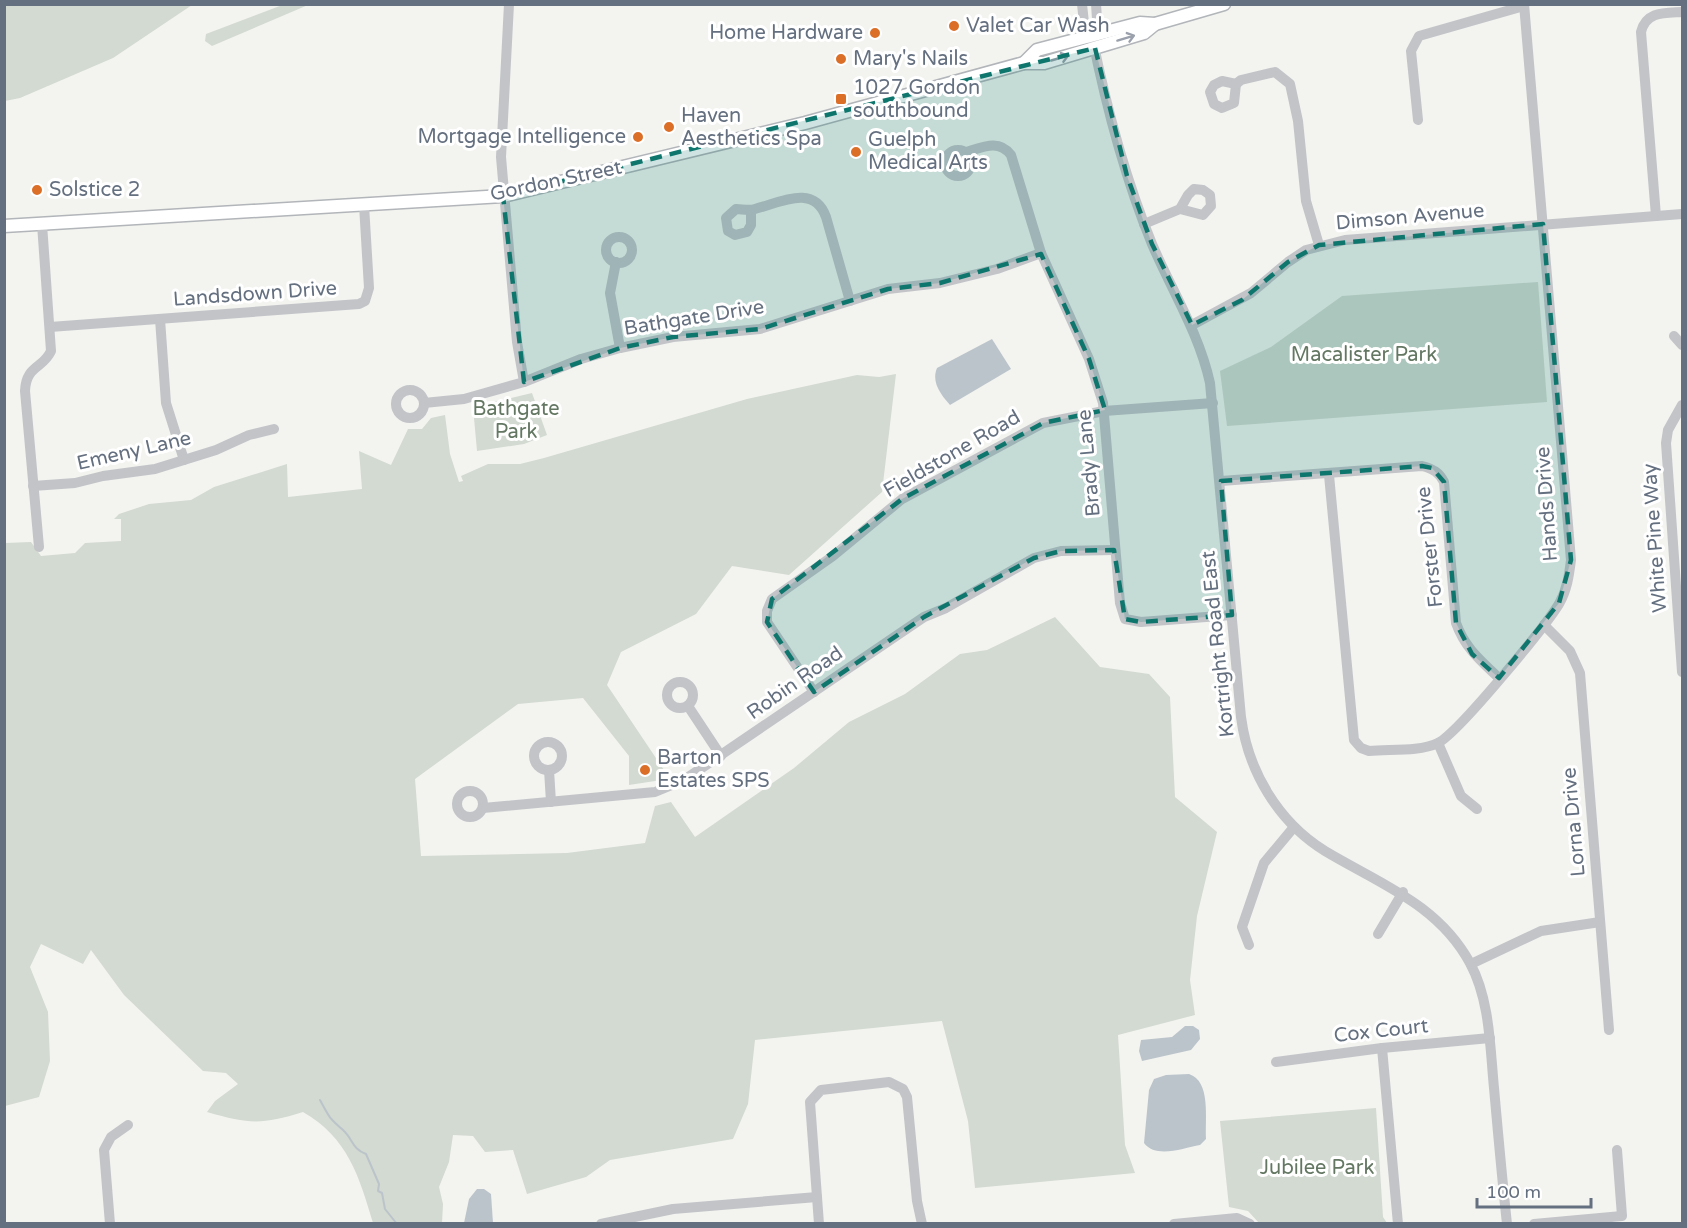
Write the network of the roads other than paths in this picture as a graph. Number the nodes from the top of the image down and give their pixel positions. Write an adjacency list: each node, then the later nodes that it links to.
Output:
1 (509, 4): 11 (street)
2 (1082, 4): 7 (street, Kortright Road East)
3 (1096, 4): 7 (street)
4 (1224, 4): 7 (main road, Gordon Street)
5 (1524, 5): 9 (street); 19 (street, Hands Drive)
6 (1683, 12): 16 (street)
7 (1093, 42): 11 (main road, Gordon Street); 18 (street, Kortright Road East)
8 (1236, 84): 21 (street)
9 (1418, 120)
10 (966, 152): 22 (street, Brady Lane)
11 (503, 196): 12 (main road, Gordon Street); 31 (street)
12 (364, 205): 17 (main road, Gordon Street); 25 (street, Landsdown Drive)
13 (1180, 209): 18 (street)
14 (751, 210): 24 (street)
15 (1683, 214): 16 (street, Dimson Avenue)
16 (1656, 216): 19 (street, Dimson Avenue)
17 (42, 224): 20 (main road, Gordon Street); 27 (street)
18 (1144, 224): 26 (street, Kortright Road East)
19 (1543, 224): 21 (street, Dimson Avenue); 44 (street, Hands Drive)
20 (4, 226)
21 (1319, 245): 26 (street, Dimson Avenue)
22 (1041, 253): 24 (street, Bathgate Drive); 35 (street, Brady Lane)
23 (616, 262): 30 (street)
24 (850, 301): 30 (street, Bathgate Drive)
25 (160, 319): 27 (street, Landsdown Drive); 37 (street)
26 (1192, 325): 33 (street, Kortright Road East)
27 (50, 327): 40 (street)
28 (1674, 336): 29 (street)
29 (1683, 345)
30 (620, 348): 31 (street, Bathgate Drive)
31 (524, 382): 32 (street, Bathgate Drive)
32 (424, 403)
33 (1213, 403): 35 (street, Fieldstone Road); 39 (street, Kortright Road East)
34 (1683, 405): 45 (street, White Pine Way)
35 (1104, 411): 42 (street, Brady Lane); 47 (street, Fieldstone Road)
36 (274, 429): 37 (street, Emeny Lane)
37 (184, 460): 40 (street, Emeny Lane)
38 (1329, 475): 39 (street, Forster Drive); 46 (street, Forster Drive); 49 (street)
39 (1221, 481): 43 (street, Kortright Road East)
40 (33, 486): 41 (street)
41 (39, 547)
42 (1114, 550): 43 (street, Brady Lane); 47 (street, Robin Road)
43 (1232, 615): 55 (street, Kortright Road East)
44 (1544, 625): 46 (street, Hands Drive); 57 (street, Lorna Drive)
45 (1683, 672)
46 (1499, 678): 49 (street, Hands Drive)
47 (814, 692): 50 (street, Robin Road)
48 (688, 705): 50 (street)
49 (1438, 743): 54 (street)
50 (721, 756): 52 (street, Robin Road)
51 (549, 770): 52 (street)
52 (551, 802): 53 (street, Robin Road)
53 (483, 808)
54 (1477, 809)
55 (1294, 827): 56 (street, Kortright Road East); 59 (street)
56 (1403, 892): 58 (street); 60 (street, Kortright Road East)
57 (1600, 922): 60 (street); 61 (street, Lorna Drive)
58 (1378, 934)
59 (1249, 945)
60 (1471, 964): 62 (street, Kortright Road East)
61 (1609, 1030)
62 (1490, 1038): 63 (street, Cox Court); 76 (street, Kortright Road East)
63 (1382, 1048): 64 (street, Cox Court); 75 (street)
64 (1276, 1062)
65 (128, 1125): 69 (street)
66 (1617, 1150): 68 (street)
67 (817, 1197): 70 (street); 71 (street); 72 (street)
68 (1622, 1220): 77 (street)
69 (110, 1224)
70 (601, 1224)
71 (819, 1224)
72 (922, 1224)
73 (1174, 1224): 74 (street)
74 (1250, 1224)
75 (1398, 1224)
76 (1507, 1224)
77 (1534, 1224)

